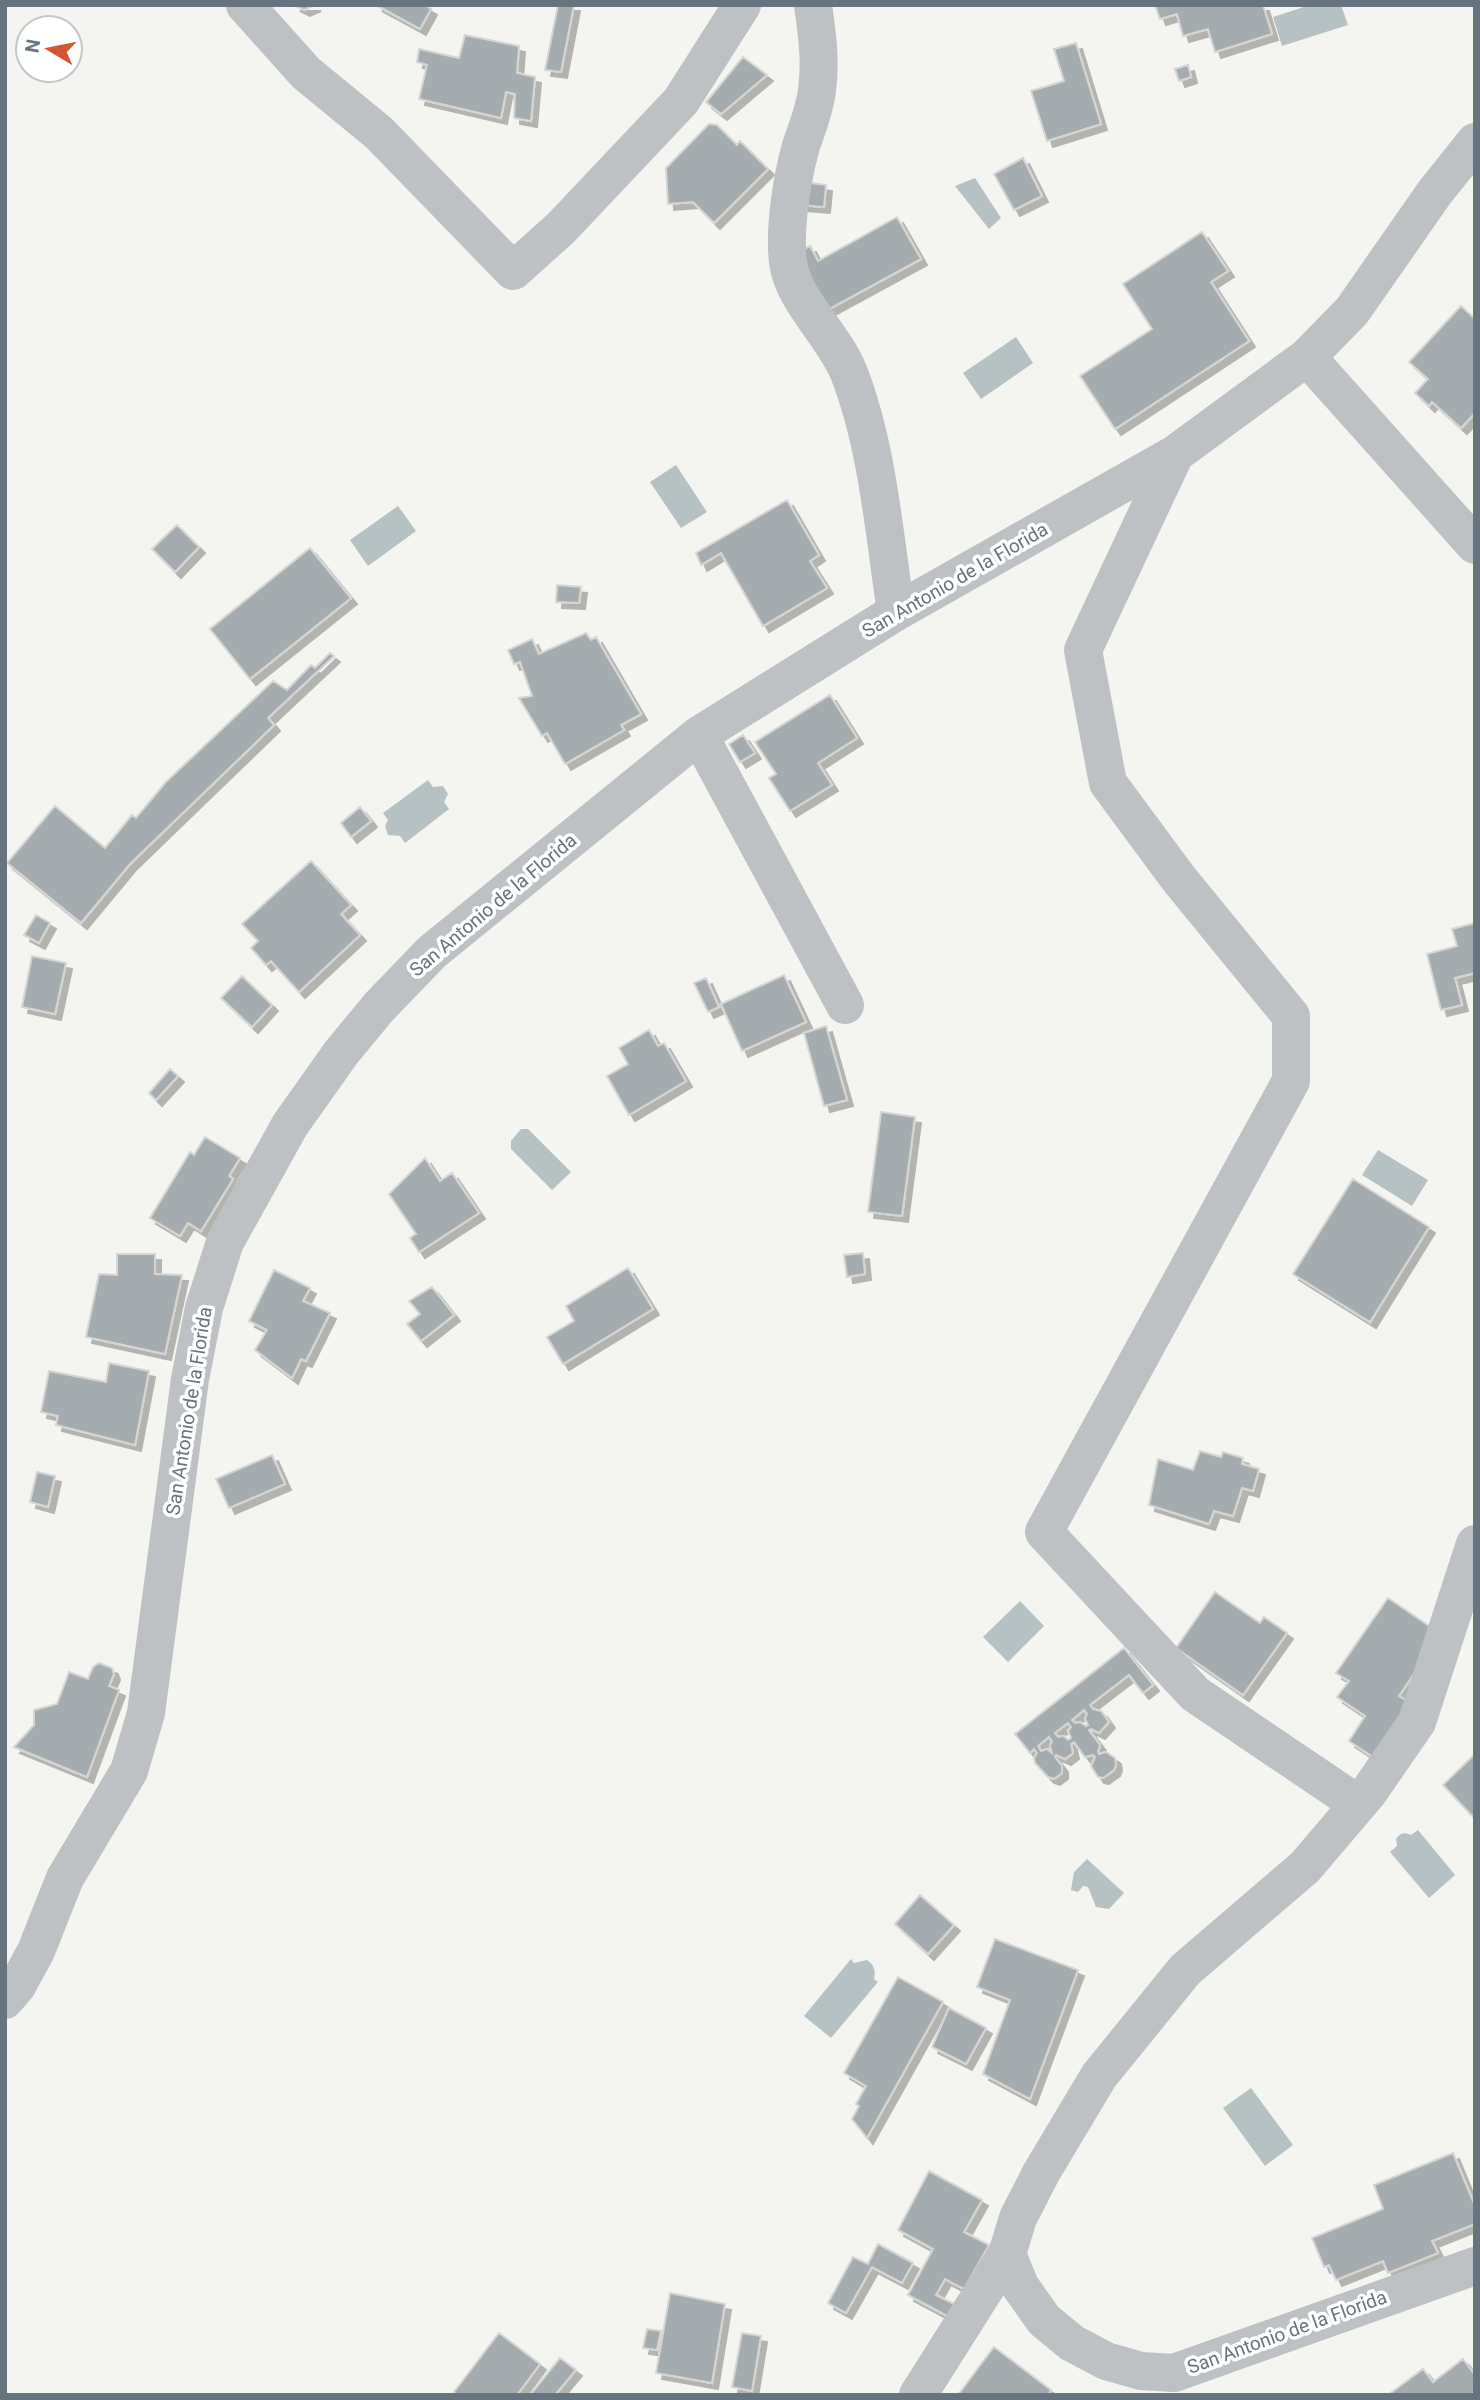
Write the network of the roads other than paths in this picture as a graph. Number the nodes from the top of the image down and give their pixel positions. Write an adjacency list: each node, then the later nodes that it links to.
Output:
1 (245, 5): 2 (street)
2 (742, 5)
3 (813, 5): 8 (street)
4 (1473, 145): 5 (street, San Antonio de la Florida)
5 (1307, 358): 6 (street, San Antonio de la Florida); 7 (street)
6 (1175, 454): 8 (street, San Antonio de la Florida); 12 (street)
7 (1475, 545)
8 (896, 612): 9 (street, San Antonio de la Florida)
9 (699, 735): 10 (street); 13 (street, San Antonio de la Florida)
10 (845, 1005)
11 (1475, 1544): 12 (street)
12 (1358, 1804): 14 (street)
13 (5, 2000)
14 (1007, 2254): 15 (street, San Antonio de la Florida); 16 (street)
15 (1475, 2266)
16 (918, 2395)

